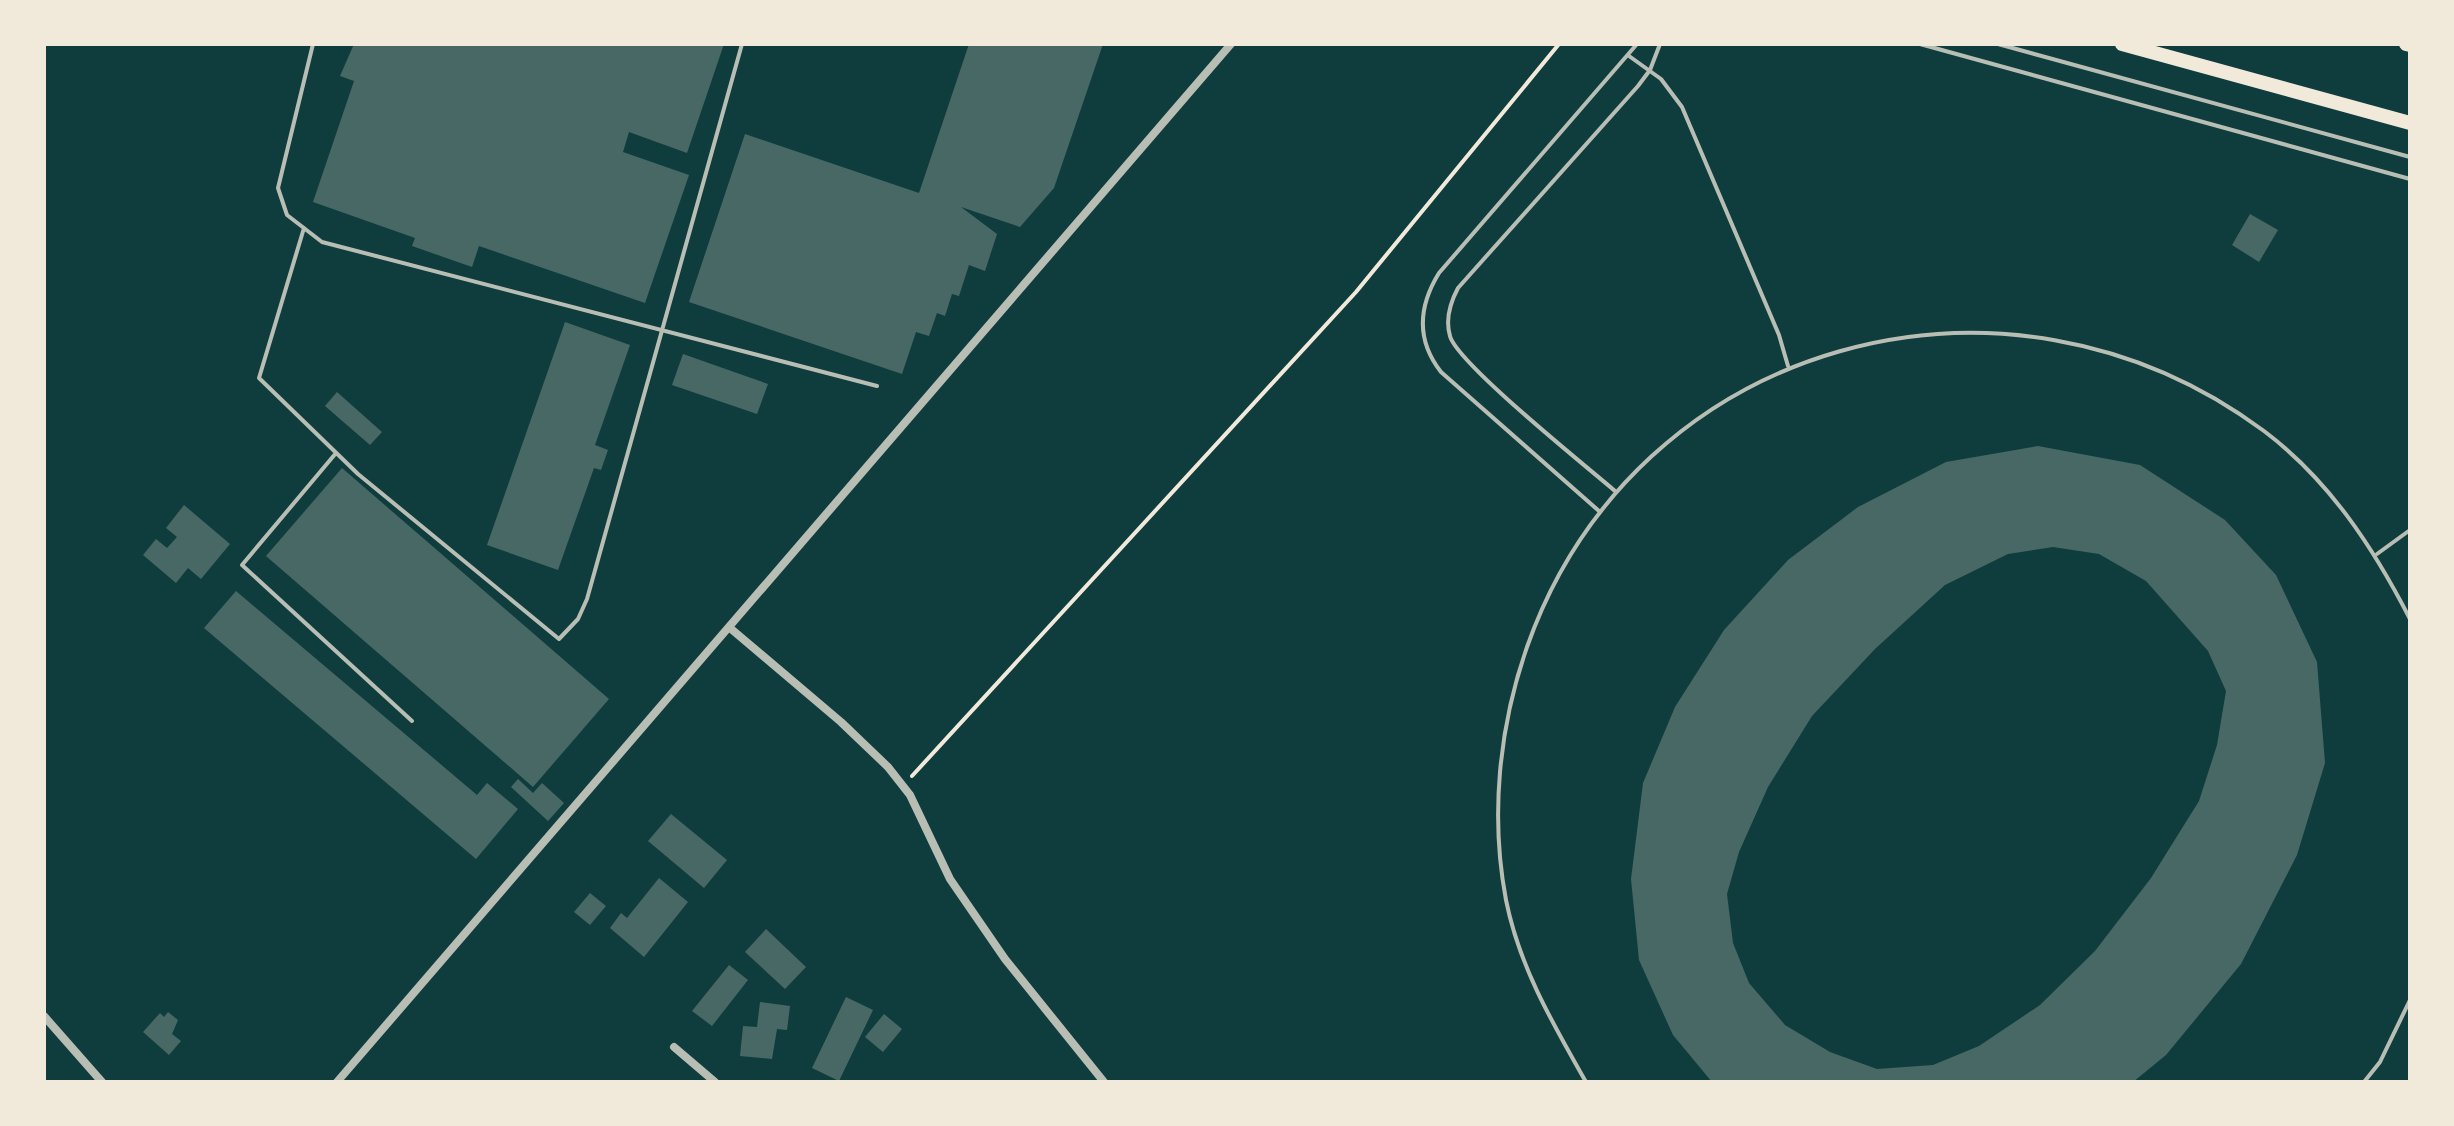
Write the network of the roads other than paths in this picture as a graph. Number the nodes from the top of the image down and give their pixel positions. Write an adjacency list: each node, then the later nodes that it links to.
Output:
1 (313, 44): 14 (lane)
2 (742, 44): 15 (lane)
3 (1231, 44): 24 (street)
4 (1637, 44): 9 (lane)
5 (1660, 44): 10 (lane)
6 (1920, 44): 13 (lane)
7 (1998, 44): 12 (lane)
8 (2122, 44): 11 (highway)
9 (1629, 56): 10 (lane); 20 (lane)
10 (1650, 70): 16 (lane); 19 (lane)
11 (2410, 123)
12 (2410, 157)
13 (2410, 179)
14 (304, 228): 15 (lane); 18 (lane)
15 (662, 331): 17 (lane); 18 (lane)
16 (1788, 366): 19 (lane); 22 (lane)
17 (877, 386)
18 (336, 453): 25 (lane)
19 (1615, 491): 20 (lane)
20 (1599, 511): 33 (lane)
21 (2410, 530): 22 (lane)
22 (2377, 554): 23 (lane)
23 (2410, 619)
24 (730, 628): 30 (street); 32 (street)
25 (412, 721)
26 (2410, 1000): 34 (lane)
27 (44, 1016): 29 (street)
28 (674, 1047): 31 (street)
29 (102, 1082)
30 (337, 1082)
31 (715, 1082)
32 (1104, 1082)
33 (1586, 1082)
34 (2364, 1082)

